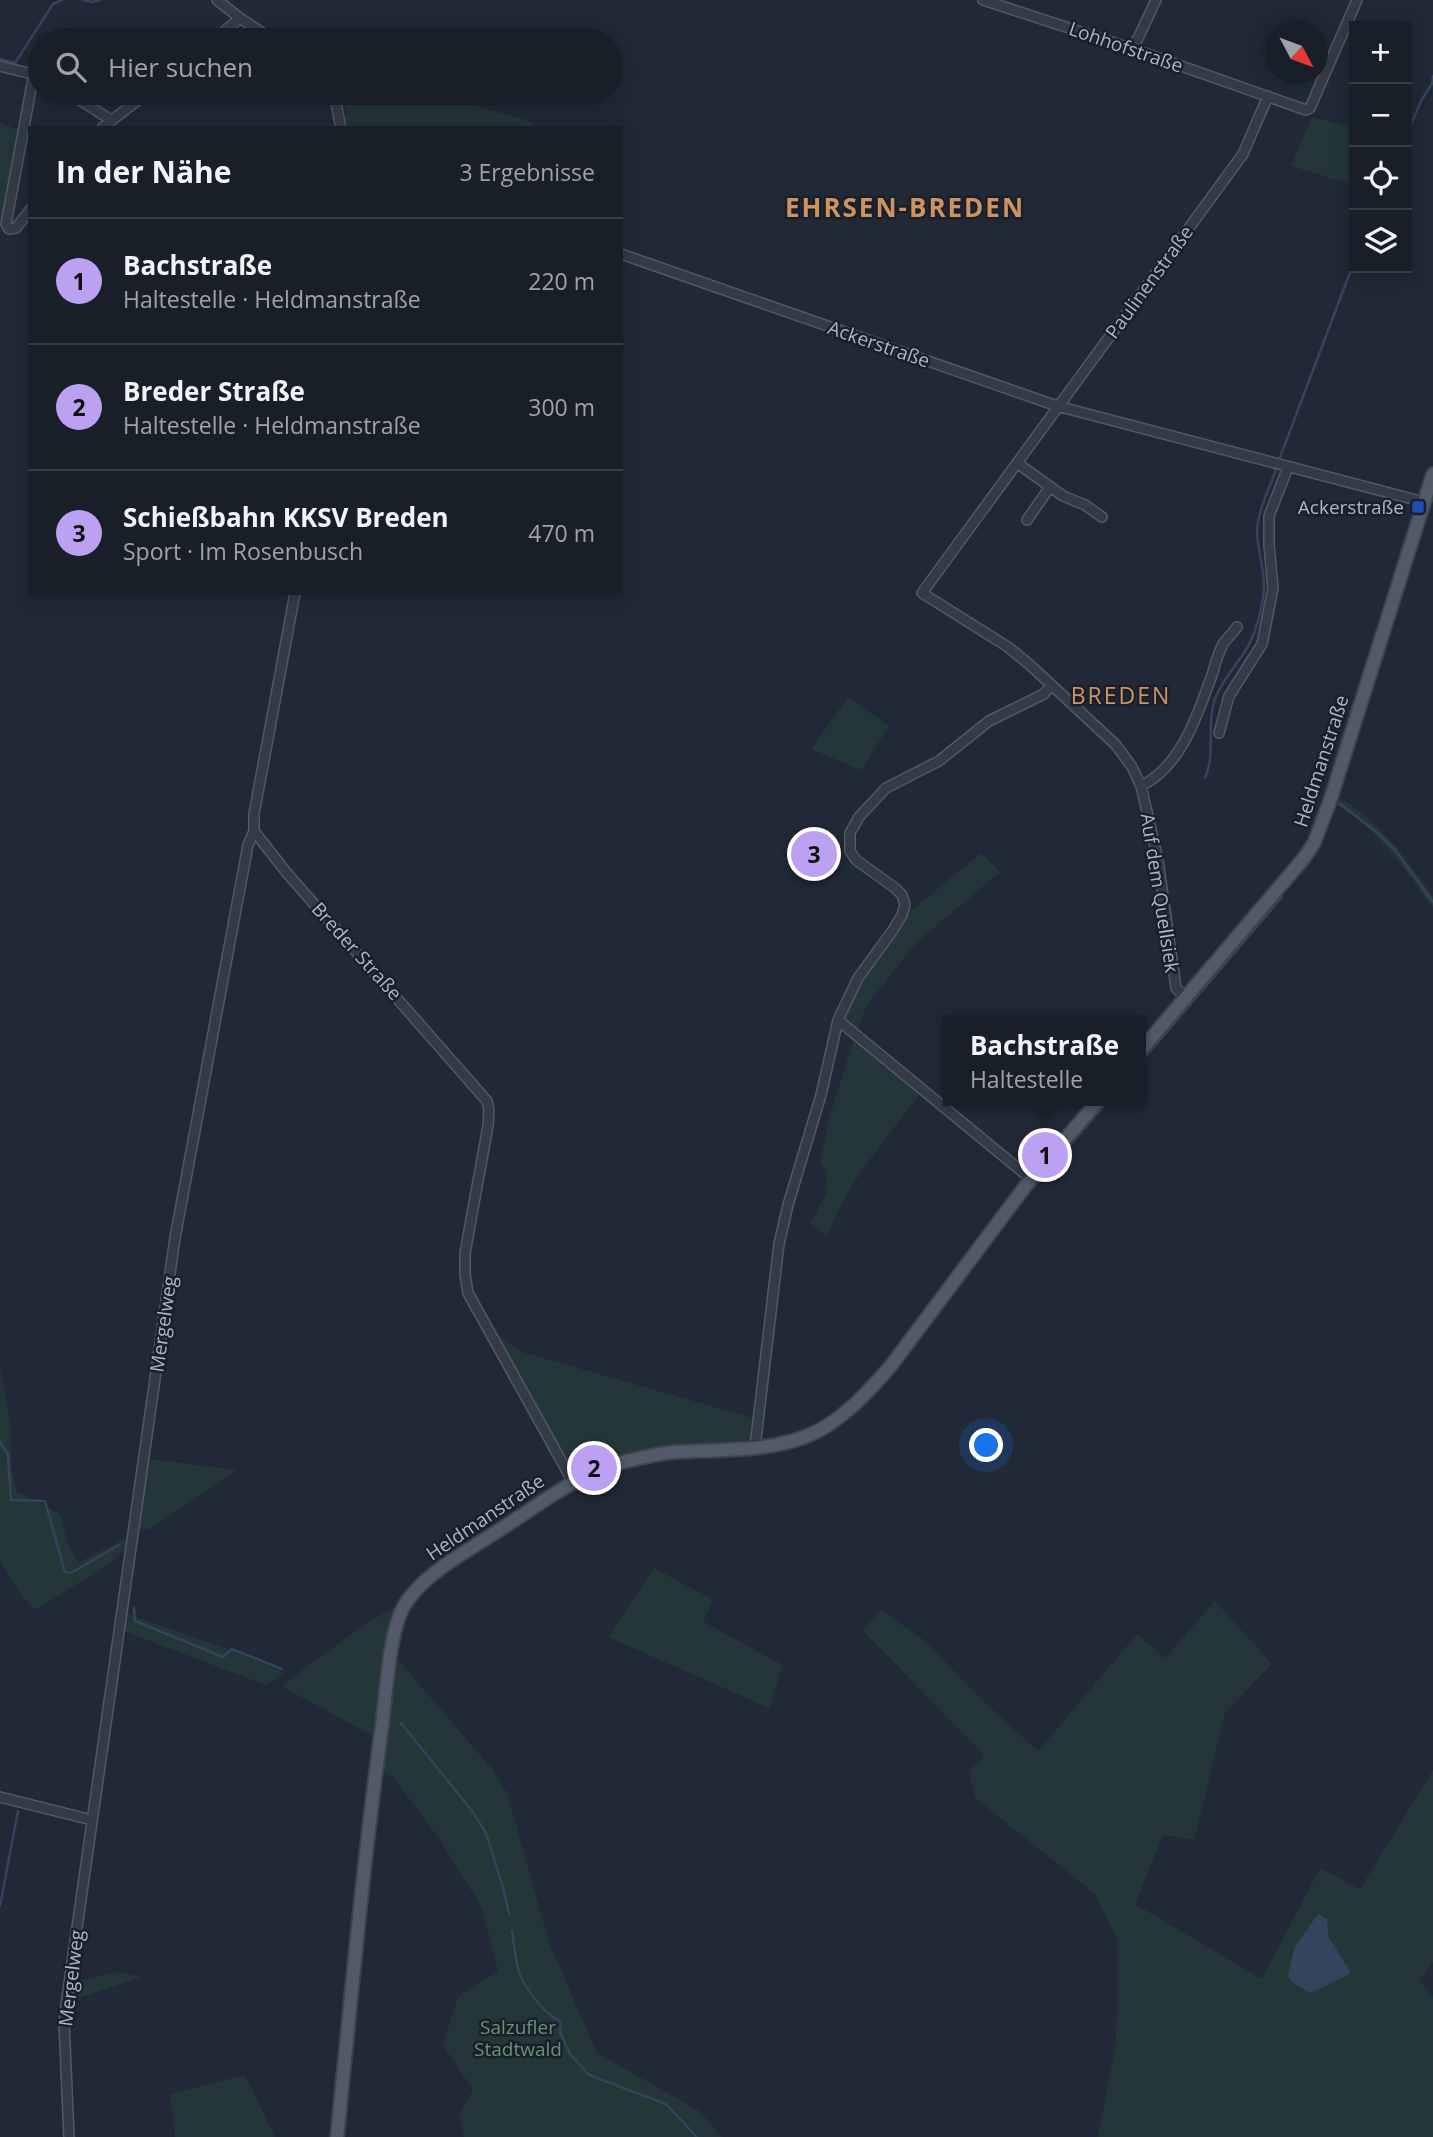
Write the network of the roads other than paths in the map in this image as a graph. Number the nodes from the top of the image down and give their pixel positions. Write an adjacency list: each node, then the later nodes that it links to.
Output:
1 (218, 0): 6 (street)
2 (983, 0): 5 (street, Lohhofstraße)
3 (1156, 0): 9 (street)
4 (1357, 0): 12 (street)
5 (994, 2): 9 (street, Lohhofstraße)
6 (240, 18): 7 (street); 8 (street)
7 (228, 28)
8 (255, 28)
9 (1133, 49): 12 (street, Lohhofstraße)
10 (0, 66): 11 (street)
11 (28, 72)
12 (1268, 96): 22 (street, Paulinenstraße)
13 (31, 105): 20 (street)
14 (88, 105): 17 (street)
15 (131, 105): 17 (street)
16 (336, 105): 19 (street)
17 (111, 120): 18 (street)
18 (104, 126)
19 (341, 126)
20 (28, 213)
21 (623, 255): 22 (street, Ackerstraße)
22 (1058, 406): 23 (street, Paulinenstraße); 24 (street, Ackerstraße)
23 (1017, 463): 26 (street); 30 (street, Paulinenstraße)
24 (1289, 467): 27 (street, Ackerstraße); 34 (street)
25 (1433, 474): 27 (main road, Heldmanstraße)
26 (1050, 487): 28 (street); 29 (street)
27 (1424, 502): 37 (main road, Heldmanstraße)
28 (1102, 517)
29 (1027, 520)
30 (922, 593): 33 (street, Auf dem Quellsiek)
31 (295, 595): 36 (street)
32 (1237, 627): 35 (street)
33 (1051, 686): 35 (street, Auf dem Quellsiek); 38 (street)
34 (1219, 733)
35 (1141, 786): 37 (street, Auf dem Quellsiek)
36 (254, 831): 43 (street, Breder Straße); 45 (street, Mergelweg)
37 (1186, 998): 39 (main road, Heldmanstraße)
38 (838, 1020): 41 (street); 42 (street)
39 (1146, 1045)
40 (1094, 1106): 41 (main road, Heldmanstraße)
41 (1031, 1179): 42 (main road, Heldmanstraße)
42 (755, 1447): 43 (main road, Heldmanstraße)
43 (573, 1482): 47 (main road, Heldmanstraße)
44 (0, 1797): 45 (street)
45 (92, 1819): 46 (street, Mergelweg)
46 (69, 2137)
47 (337, 2137)

